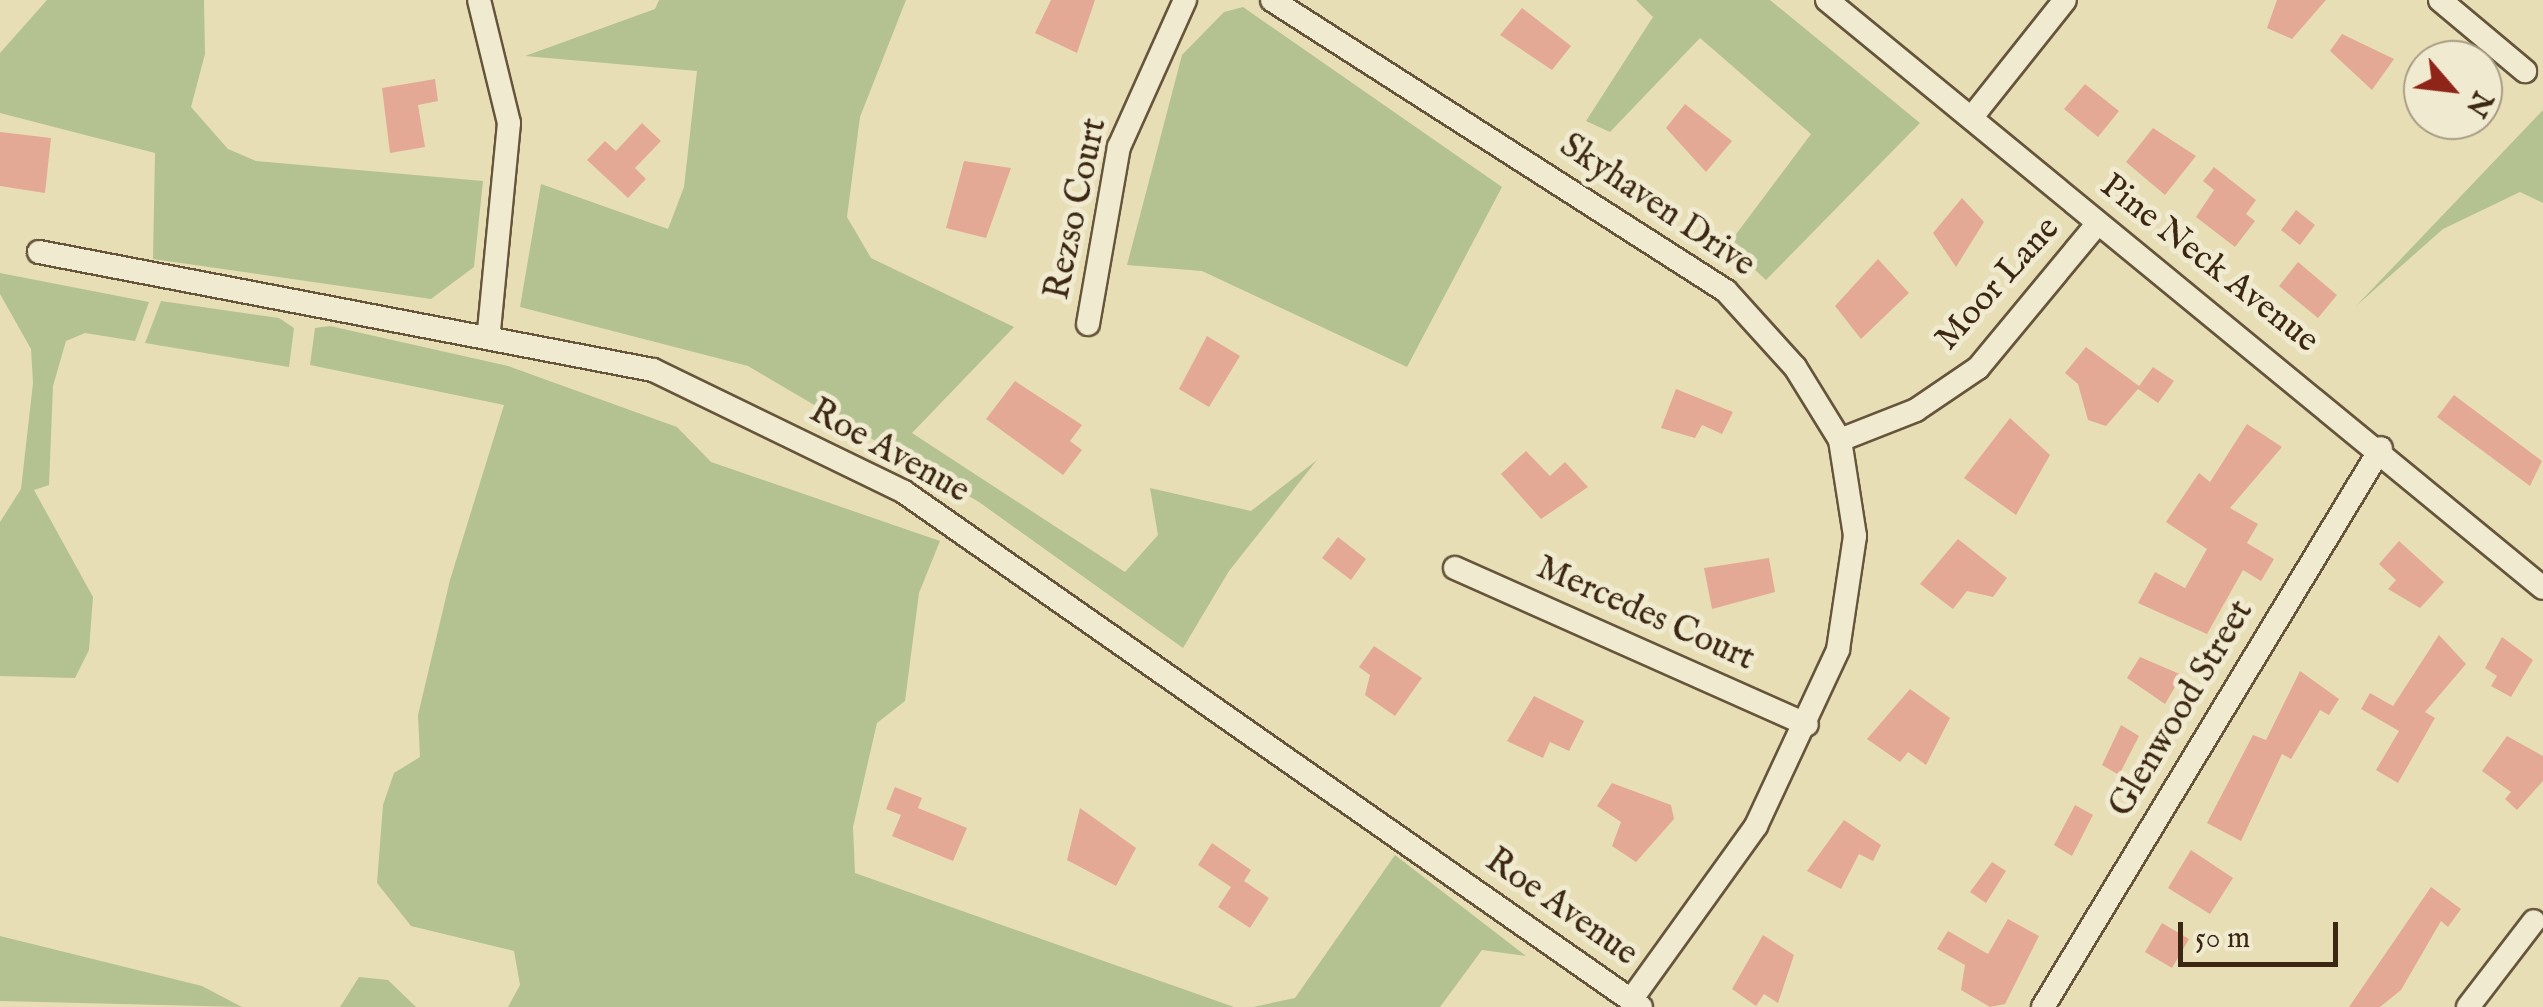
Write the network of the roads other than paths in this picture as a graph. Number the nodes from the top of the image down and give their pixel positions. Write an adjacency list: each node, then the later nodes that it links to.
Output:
1 (479, 0): 12 (street)
2 (1185, 0): 11 (street, Rezso Court)
3 (1272, 0): 13 (street, Skyhaven Drive)
4 (1827, 0): 8 (street, Pine Neck Avenue)
5 (2065, 0): 8 (street)
6 (2440, 0): 7 (street)
7 (2526, 70)
8 (1972, 116): 9 (street, Pine Neck Avenue)
9 (2098, 222): 13 (street, Moor Lane); 14 (street, Pine Neck Avenue)
10 (38, 252): 12 (street, Roe Avenue)
11 (1088, 324)
12 (489, 332): 19 (street, Roe Avenue)
13 (1840, 440): 17 (street, Skyhaven Drive)
14 (2381, 448): 16 (street, Pine Neck Avenue); 20 (street, Glenwood Street)
15 (1455, 568): 17 (street, Mercedes Court)
16 (2543, 588)
17 (1807, 725): 19 (street, Skyhaven Drive)
18 (2534, 921): 21 (street)
19 (1636, 1004)
20 (2043, 1007)
21 (2468, 1007)

